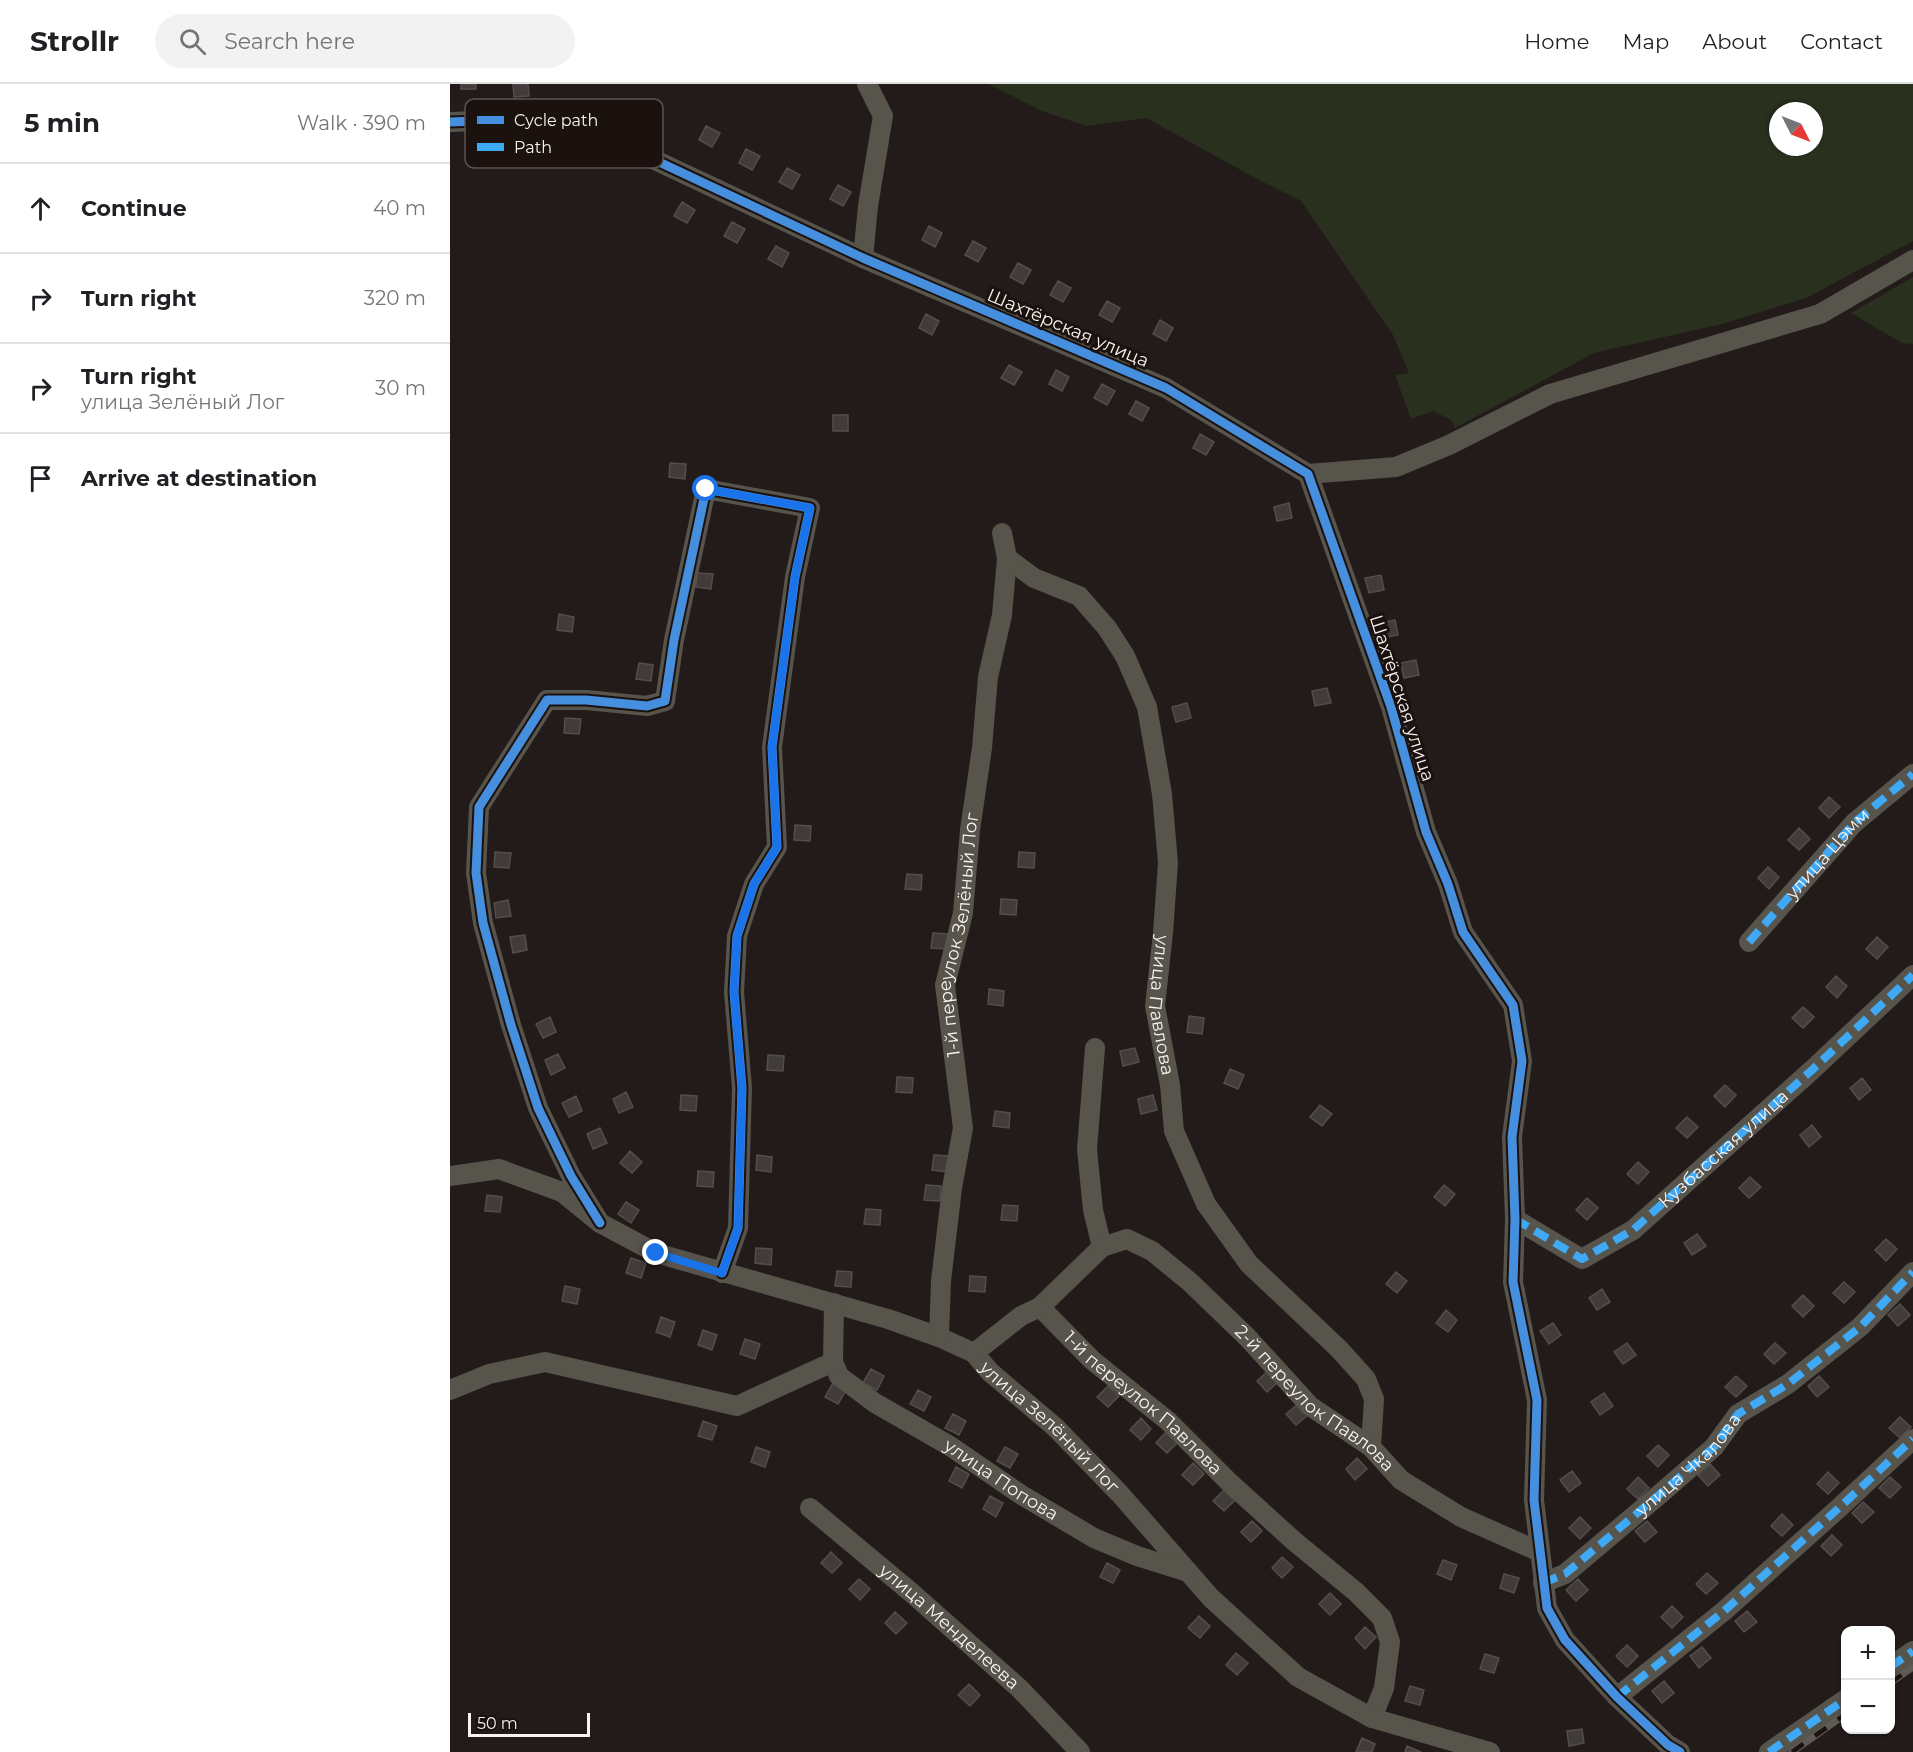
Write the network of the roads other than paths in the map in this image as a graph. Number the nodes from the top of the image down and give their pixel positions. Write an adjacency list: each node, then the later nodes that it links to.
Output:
1 (867, 84): 5 (street)
2 (465, 121): 3 (street, Шахтёрская улица)
3 (450, 122)
4 (663, 164): 5 (street, Шахтёрская улица)
5 (863, 258): 7 (street, Шахтёрская улица)
6 (1913, 260): 7 (street)
7 (1308, 474): 15 (street, Шахтёрская улица)
8 (1002, 533): 9 (street, 1-й переулок Зелёный Лог)
9 (1007, 558): 22 (street, 1-й переулок Зелёный Лог); 27 (street, улица Павлова)
10 (1913, 774): 11 (street, улица Цэмм)
11 (1749, 942)
12 (1913, 975): 15 (street, Кузбасская улица)
13 (1095, 1048): 17 (street)
14 (450, 1176): 16 (street, улица Зелёный Лог)
15 (1515, 1219): 29 (street, Шахтёрская улица)
16 (600, 1223): 19 (street, улица Зелёный Лог); 19 (street)
17 (1102, 1247): 21 (street); 27 (street, 2-й переулок Павлова)
18 (1913, 1272): 31 (street, улица Чкалова)
19 (722, 1273): 20 (street, улица Зелёный Лог)
20 (834, 1303): 22 (street, улица Зелёный Лог); 24 (street)
21 (1040, 1307): 23 (street); 36 (street, 1-й переулок Павлова)
22 (939, 1337): 23 (street, улица Зелёный Лог)
23 (974, 1353): 30 (street, улица Зелёный Лог)
24 (833, 1362): 25 (street); 30 (street, улица Попова)
25 (450, 1390)
26 (1913, 1439): 34 (street)
27 (1371, 1447): 29 (street, 2-й переулок Павлова)
28 (810, 1508): 37 (street, улица Менделеева)
29 (1540, 1552): 31 (street, Шахтёрская улица)
30 (1188, 1572): 36 (street, улица Зелёный Лог)
31 (1543, 1583): 34 (street, Шахтёрская улица)
32 (1913, 1651): 33 (street)
33 (1895, 1664)
34 (1617, 1697): 39 (street, Шахтёрская улица)
35 (1841, 1702): 40 (street)
36 (1372, 1718): 38 (street, улица Зелёный Лог)
37 (1080, 1752)
38 (1490, 1752)
39 (1680, 1752)
40 (1769, 1752)

